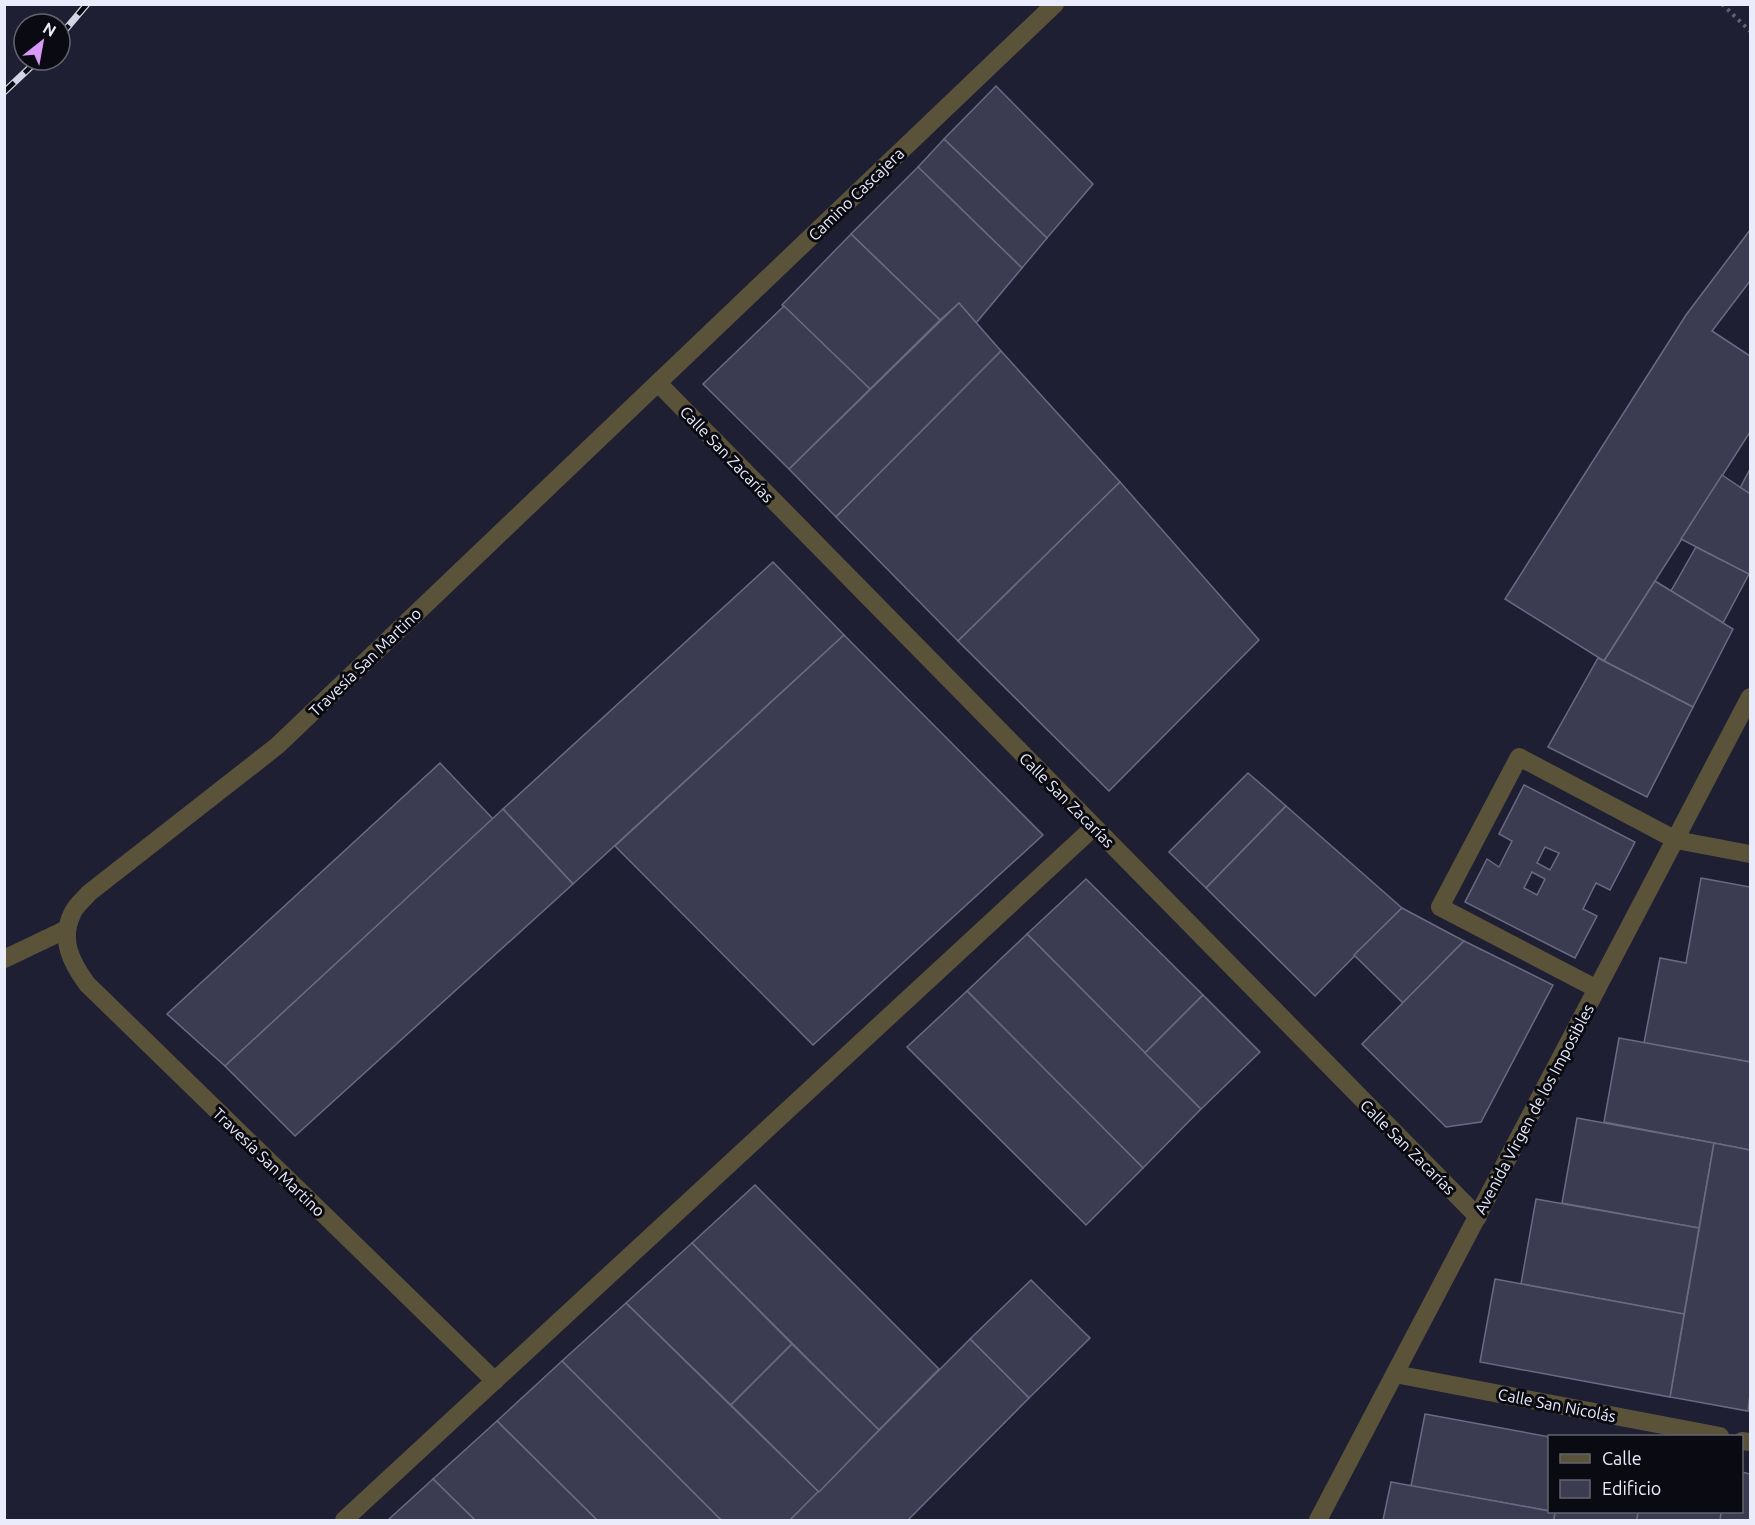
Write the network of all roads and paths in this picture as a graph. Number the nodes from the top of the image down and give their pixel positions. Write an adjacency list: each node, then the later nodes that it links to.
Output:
1 (1055, 4): 4 (street, Camino Cascajera)
2 (1722, 4): 3 (path)
3 (1750, 32)
4 (657, 383): 6 (street, Calle San Zacarías); 9 (street, Travesía San Martino)
5 (1750, 698): 7 (street, Avenida Virgen de los Imposibles)
6 (1094, 827): 12 (street, Calle San Zacarías); 14 (street)
7 (1676, 840): 8 (street); 11 (street, Avenida Virgen de los Imposibles); 11 (street)
8 (1750, 854)
9 (67, 930): 10 (street); 14 (street, Travesía San Martino)
10 (4, 959)
11 (1598, 989): 12 (street, Avenida Virgen de los Imposibles)
12 (1478, 1217): 13 (street, Avenida Virgen de los Imposibles)
13 (1395, 1374): 15 (street, Calle San Nicolás); 17 (street, Avenida Virgen de los Imposibles)
14 (495, 1381): 16 (street)
15 (1710, 1435)
16 (344, 1521)
17 (1318, 1521)

